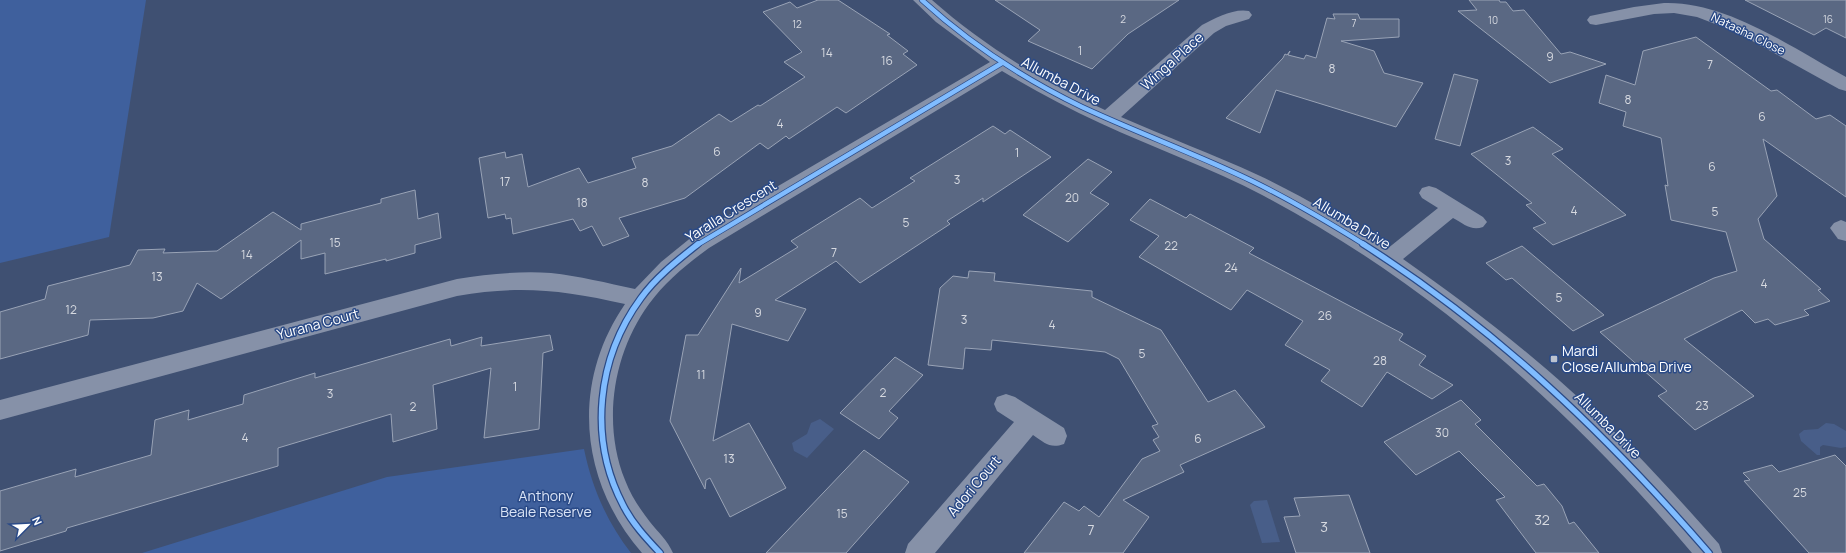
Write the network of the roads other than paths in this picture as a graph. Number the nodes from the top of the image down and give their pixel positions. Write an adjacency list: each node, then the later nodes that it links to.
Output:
1 (922, 0): 4 (street, Allumba Drive)
2 (1596, 20): 5 (street, Natasha Close)
3 (1256, 29): 6 (street, Winga Place)
4 (1002, 63): 6 (street, Allumba Drive); 11 (street, Yaralla Crescent)
5 (1846, 85)
6 (1107, 119): 10 (street, Allumba Drive)
7 (1429, 193): 8 (street)
8 (1453, 207): 9 (street); 10 (street)
9 (1476, 222)
10 (1388, 259): 18 (street, Allumba Drive)
11 (640, 299): 13 (street, Yurana Court); 16 (street, Yaralla Crescent)
12 (1006, 404): 14 (street)
13 (0, 410)
14 (1031, 420): 15 (street); 17 (street, Adori Court)
15 (1055, 436)
16 (660, 553)
17 (918, 553)
18 (1709, 553)

